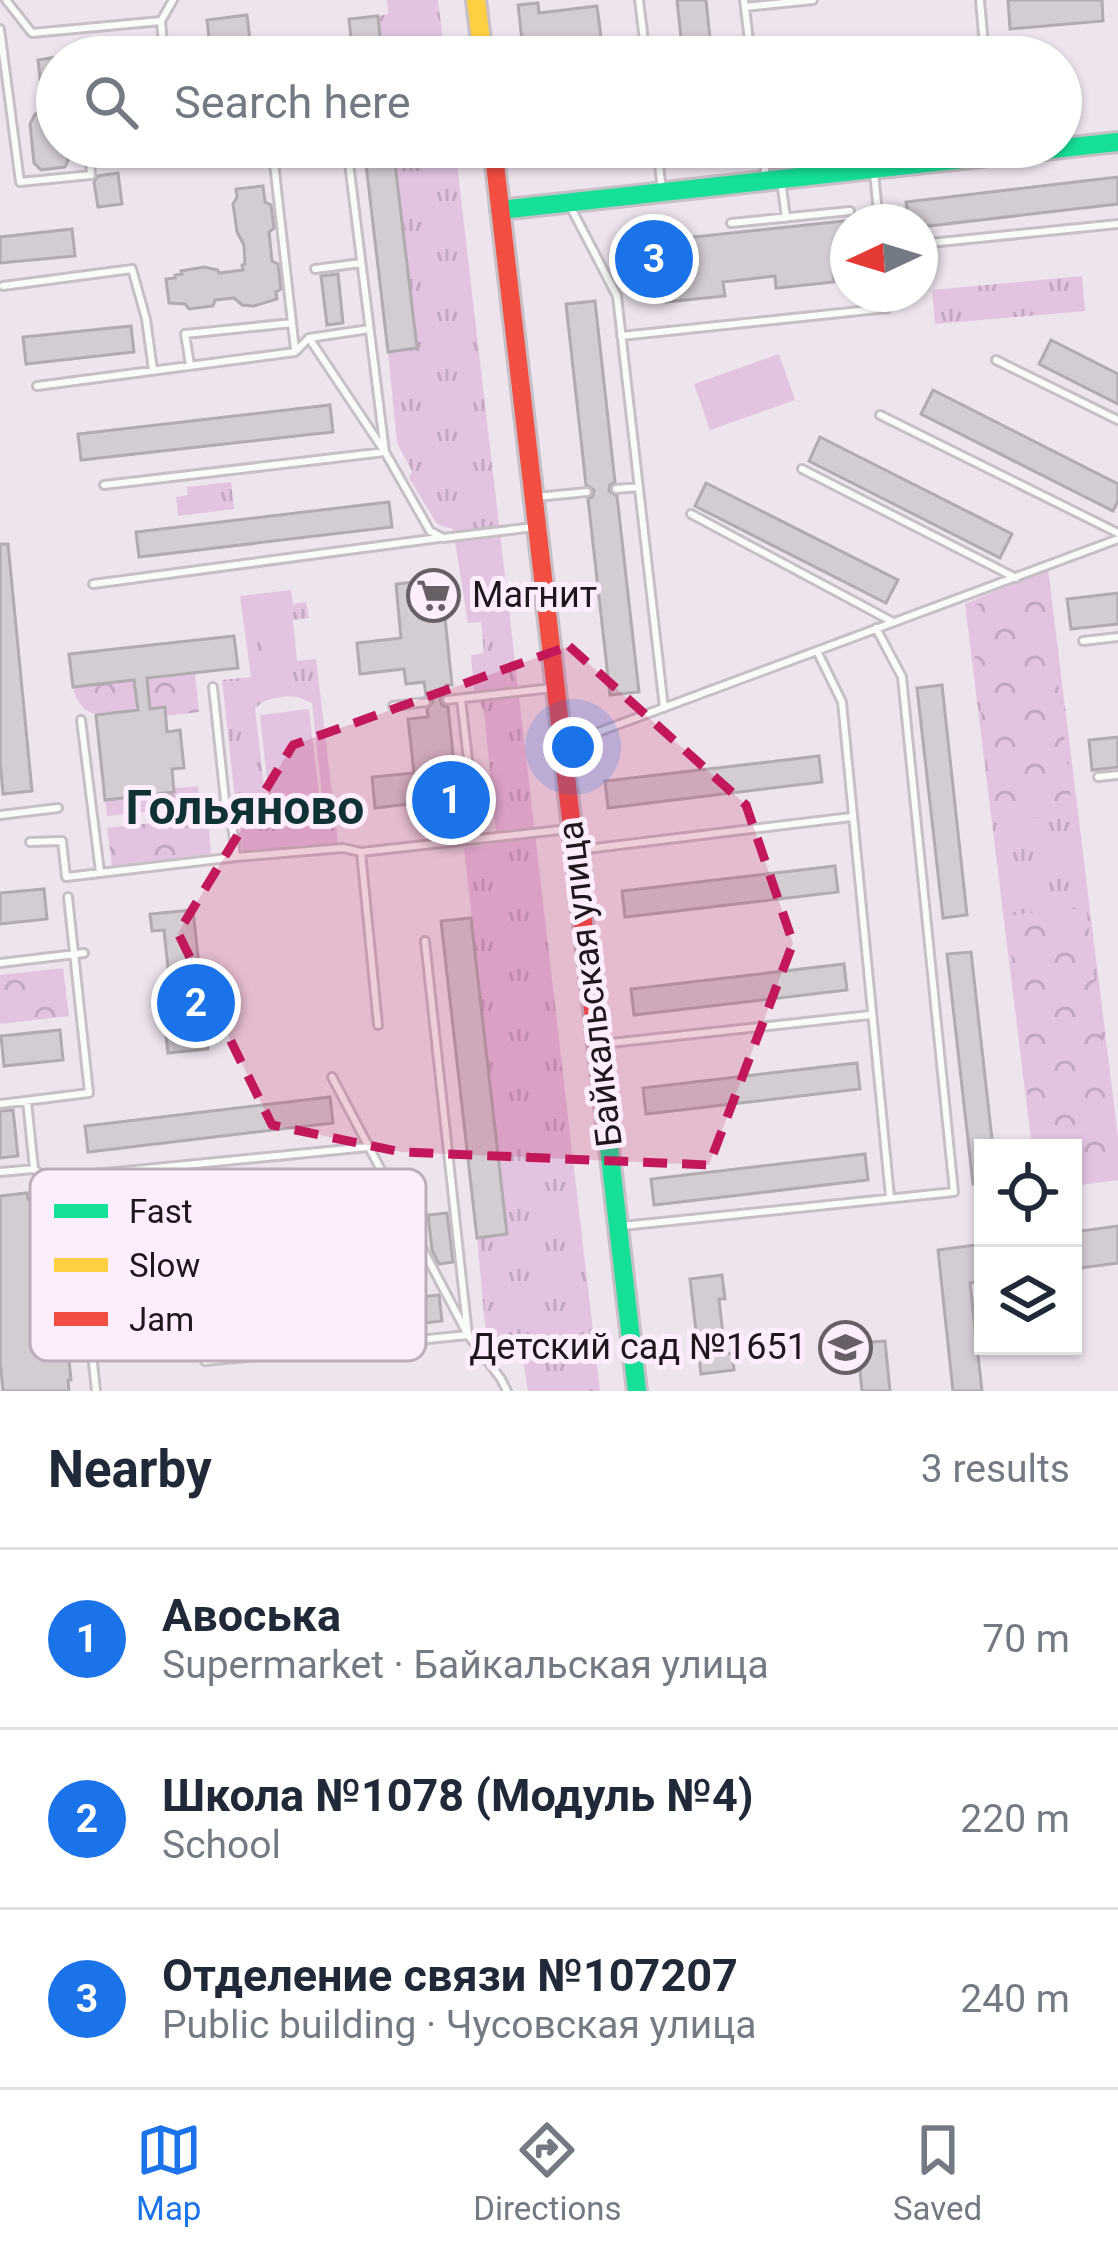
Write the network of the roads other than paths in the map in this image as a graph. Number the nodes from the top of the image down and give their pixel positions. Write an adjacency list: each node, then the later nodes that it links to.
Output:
1 (6, 0): 8 (lane)
2 (173, 0): 8 (lane)
3 (476, 0): 11 (street)
4 (639, 0): 12 (lane)
5 (813, 0): 7 (lane)
6 (980, 0): 14 (lane)
7 (745, 4): 13 (lane)
8 (161, 21): 10 (lane)
9 (0, 29): 17 (lane)
10 (162, 36)
11 (480, 36)
12 (643, 36)
13 (749, 36)
14 (984, 36)
15 (1118, 142): 16 (street)
16 (1082, 145)
17 (91, 168)
18 (275, 168): 39 (lane)
19 (350, 168): 35 (lane)
20 (495, 168): 29 (street, Байкальская улица)
21 (659, 168): 26 (lane)
22 (769, 168): 25 (lane)
23 (887, 168): 24 (street)
24 (874, 170): 25 (street); 28 (lane)
25 (773, 180): 26 (street); 31 (lane)
26 (662, 191): 27 (street)
27 (568, 202): 29 (street); 41 (lane)
28 (878, 204)
29 (500, 210): 56 (street, Байкальская улица)
30 (830, 214): 31 (lane)
31 (786, 218): 32 (lane)
32 (731, 224)
33 (1118, 224): 34 (lane)
34 (938, 243)
35 (362, 263): 36 (lane); 40 (lane)
36 (315, 268)
37 (3, 286): 46 (lane)
38 (850, 312): 41 (lane)
39 (292, 323): 43 (lane); 45 (lane)
40 (369, 329): 42 (lane); 50 (lane)
41 (621, 336): 53 (lane)
42 (309, 338): 43 (lane); 50 (lane)
43 (295, 352): 45 (lane)
44 (996, 360): 49 (lane)
45 (190, 365): 46 (lane)
46 (153, 370): 47 (lane)
47 (37, 386)
48 (880, 415): 59 (lane)
49 (1118, 420)
50 (385, 452): 52 (lane); 60 (lane)
51 (802, 469): 61 (lane)
52 (104, 485)
53 (639, 487): 54 (lane); 74 (lane)
54 (616, 489)
55 (587, 492): 56 (lane)
56 (534, 497): 58 (street, Байкальская улица)
57 (691, 514): 63 (lane)
58 (537, 527): 60 (lane); 69 (street, Байкальская улица)
59 (1118, 536): 61 (lane)
60 (442, 538): 62 (lane)
61 (1016, 578): 63 (lane)
62 (93, 584)
63 (892, 622): 64 (lane)
64 (876, 628): 67 (lane); 105 (lane)
65 (1118, 638): 66 (lane)
66 (1083, 641)
67 (817, 651): 74 (lane); 81 (lane)
68 (213, 687): 87 (lane)
69 (556, 688): 70 (lane); 76 (street, Байкальская улица)
70 (461, 699): 71 (lane); 83 (lane)
71 (447, 700)
72 (427, 702): 73 (lane)
73 (393, 706)
74 (664, 708): 76 (lane)
75 (81, 720): 88 (lane)
76 (563, 746): 82 (street, Байкальская улица)
77 (1118, 775): 78 (lane)
78 (1098, 777)
79 (58, 808): 80 (lane)
80 (0, 814)
81 (851, 817): 85 (lane); 93 (lane)
82 (572, 829): 83 (lane); 85 (street, Байкальская улица)
83 (478, 839): 86 (lane)
84 (30, 842): 88 (lane)
85 (575, 851): 95 (street, Байкальская улица)
86 (361, 852): 87 (lane); 94 (lane)
87 (236, 856): 88 (lane)
88 (100, 872)
89 (68, 897): 91 (lane)
90 (425, 941): 108 (lane)
91 (79, 954): 92 (lane); 97 (lane)
92 (0, 963)
93 (870, 1015): 95 (lane); 105 (lane)
94 (378, 1025)
95 (597, 1044): 106 (street, Байкальская улица)
96 (332, 1078): 99 (lane)
97 (27, 1101): 98 (lane); 101 (lane)
98 (0, 1104)
99 (368, 1147): 102 (lane); 103 (lane)
100 (30, 1169): 104 (lane)
101 (34, 1169)
102 (146, 1169)
103 (380, 1169)
104 (0, 1172)
105 (890, 1197): 106 (lane)
106 (618, 1226): 113 (street, Байкальская улица)
107 (426, 1256): 108 (lane)
108 (467, 1335): 109 (lane); 112 (lane)
109 (426, 1339)
110 (93, 1361): 111 (lane)
111 (96, 1391)
112 (507, 1391)
113 (637, 1391)

